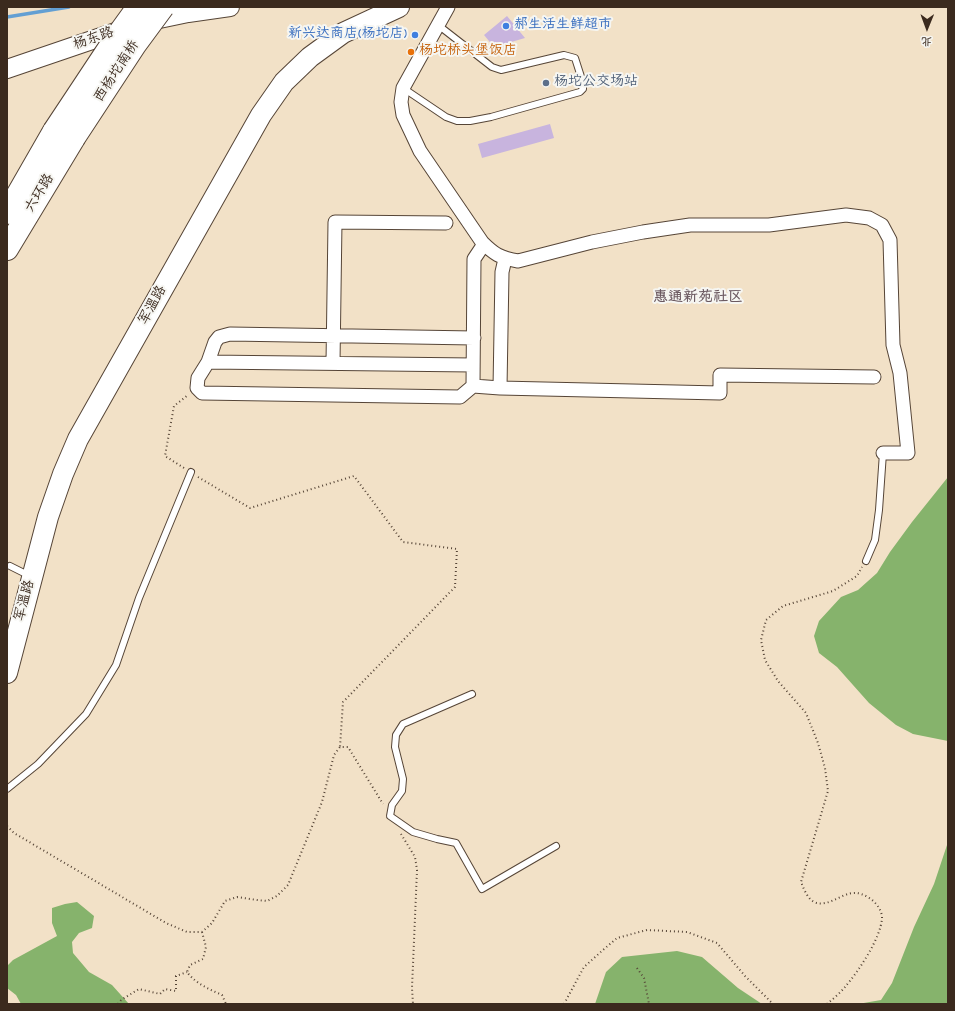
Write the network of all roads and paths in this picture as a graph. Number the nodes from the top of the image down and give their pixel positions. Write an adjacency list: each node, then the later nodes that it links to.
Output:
1 (138, 7): 9 (highway, 西杨坨南桥, bridge)
2 (163, 7): 9 (highway, 西杨坨南桥, bridge)
3 (230, 7): 7 (street, 杨东路)
4 (399, 7): 28 (main road, 军温路)
5 (448, 7): 6 (street)
6 (438, 25): 8 (street); 8 (lane)
7 (7, 69)
8 (403, 88): 12 (street)
9 (64, 135): 10 (highway, 六环路); 13 (highway, 六环路)
10 (7, 213)
11 (446, 223): 15 (street)
12 (484, 244): 14 (street); 16 (street)
13 (7, 249)
14 (506, 259): 23 (street); 24 (street)
15 (333, 336): 16 (street); 17 (street); 18 (street)
16 (474, 338): 19 (street)
17 (208, 362): 18 (street); 22 (street)
18 (333, 363): 19 (street)
19 (474, 365): 21 (street)
20 (874, 377): 23 (street)
21 (473, 386): 22 (street); 23 (street)
22 (197, 388): 25 (path)
23 (500, 388)
24 (883, 453): 26 (lane)
25 (191, 472): 31 (path); 32 (lane)
26 (866, 561): 45 (path)
27 (10, 566): 28 (lane)
28 (33, 578): 29 (main road, 军温路)
29 (7, 673)
30 (472, 694): 33 (lane)
31 (340, 747): 33 (path); 36 (path)
32 (7, 789)
33 (390, 816): 35 (lane); 41 (path)
34 (7, 826): 36 (path)
35 (556, 846)
36 (202, 932): 38 (path)
37 (637, 968): 43 (path)
38 (187, 972): 39 (path); 40 (path)
39 (118, 1004)
40 (226, 1004)
41 (414, 1004)
42 (564, 1004): 44 (path)
43 (648, 1004)
44 (773, 1004)
45 (827, 1004)

